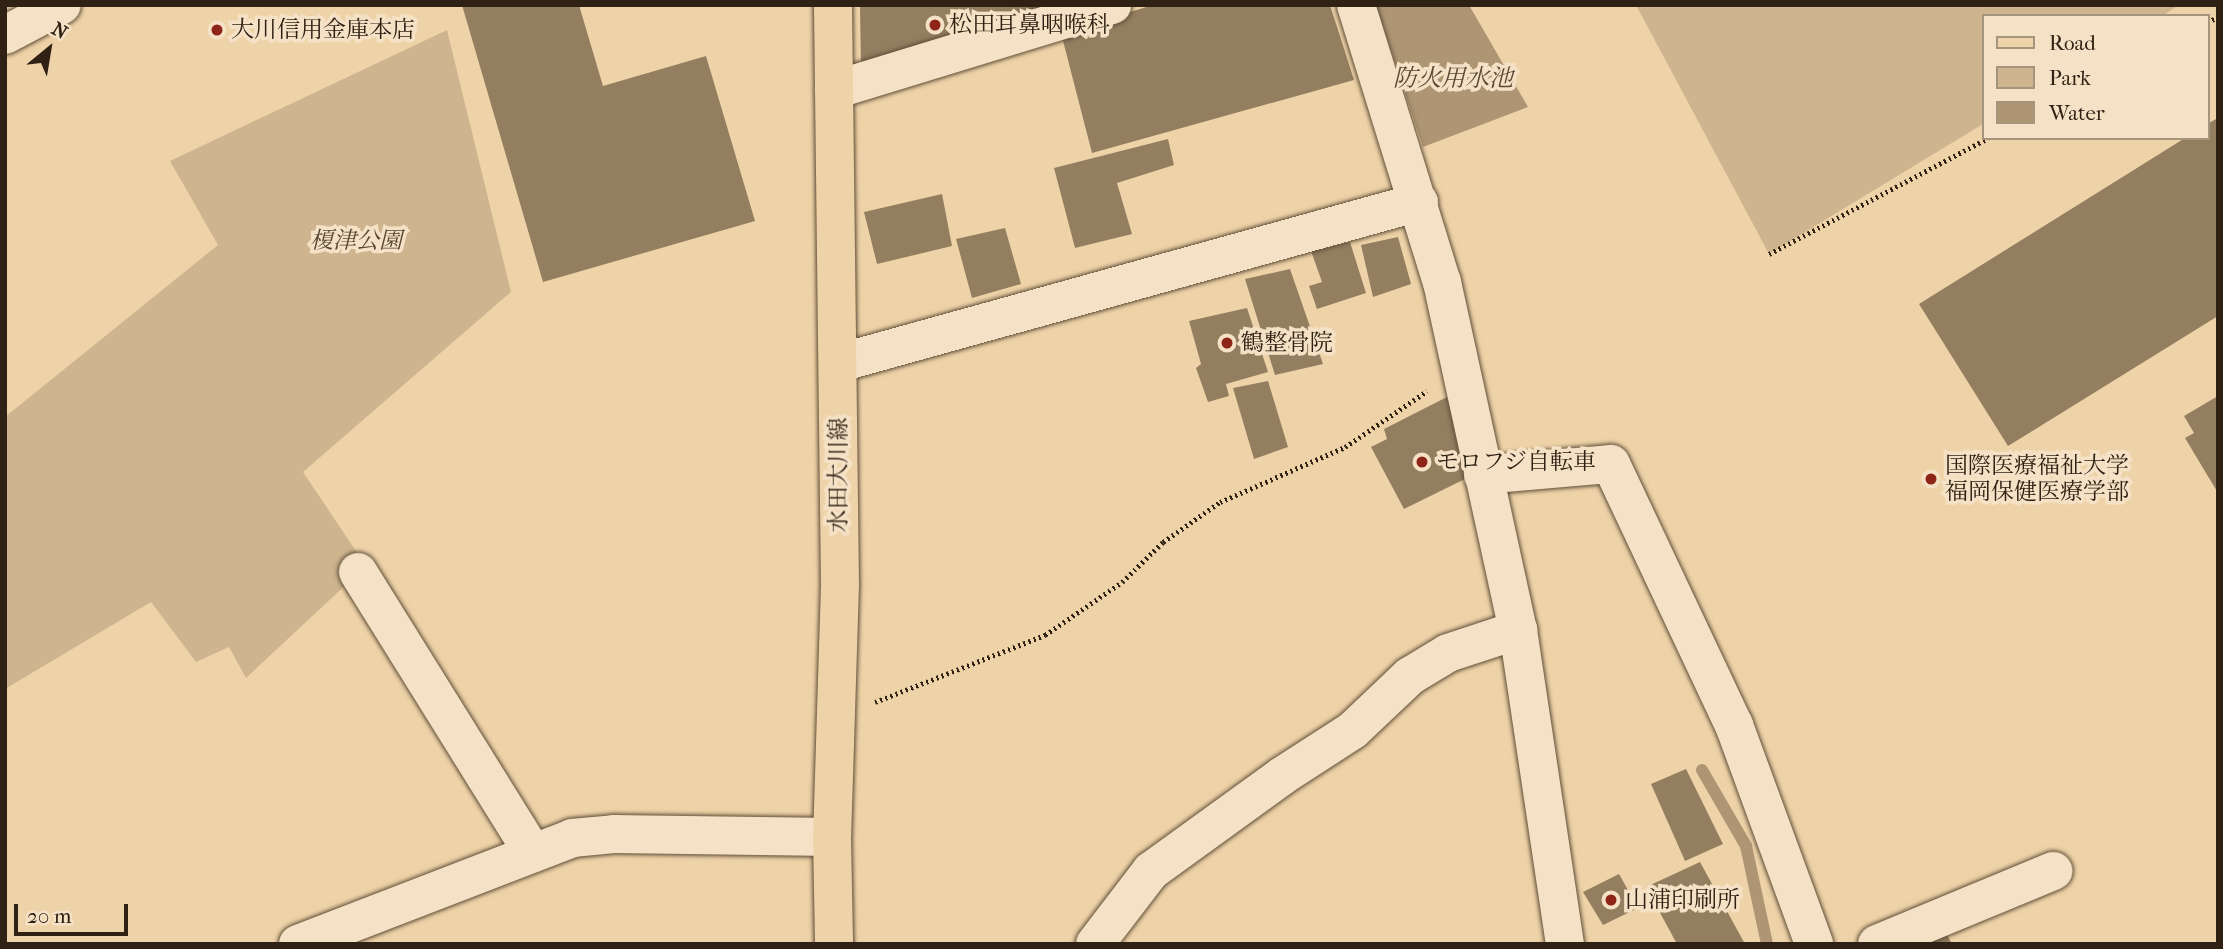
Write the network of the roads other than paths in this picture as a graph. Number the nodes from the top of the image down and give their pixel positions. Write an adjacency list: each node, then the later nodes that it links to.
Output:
1 (62, 5): 5 (street)
2 (833, 5): 6 (main road, 水田大川線)
3 (1112, 5): 6 (street)
4 (1356, 5): 7 (street)
5 (5, 35)
6 (834, 90): 8 (main road, 水田大川線)
7 (1419, 202): 8 (street); 9 (street)
8 (839, 363): 12 (main road, 水田大川線)
9 (1483, 475): 11 (street); 19 (street)
10 (358, 572): 13 (street)
11 (1518, 630): 17 (street); 18 (street)
12 (832, 837): 13 (street); 16 (main road, 水田大川線)
13 (533, 853): 15 (street)
14 (2053, 871): 20 (street)
15 (298, 944)
16 (834, 944)
17 (1095, 944)
18 (1565, 944)
19 (1814, 944)
20 (1877, 944)

